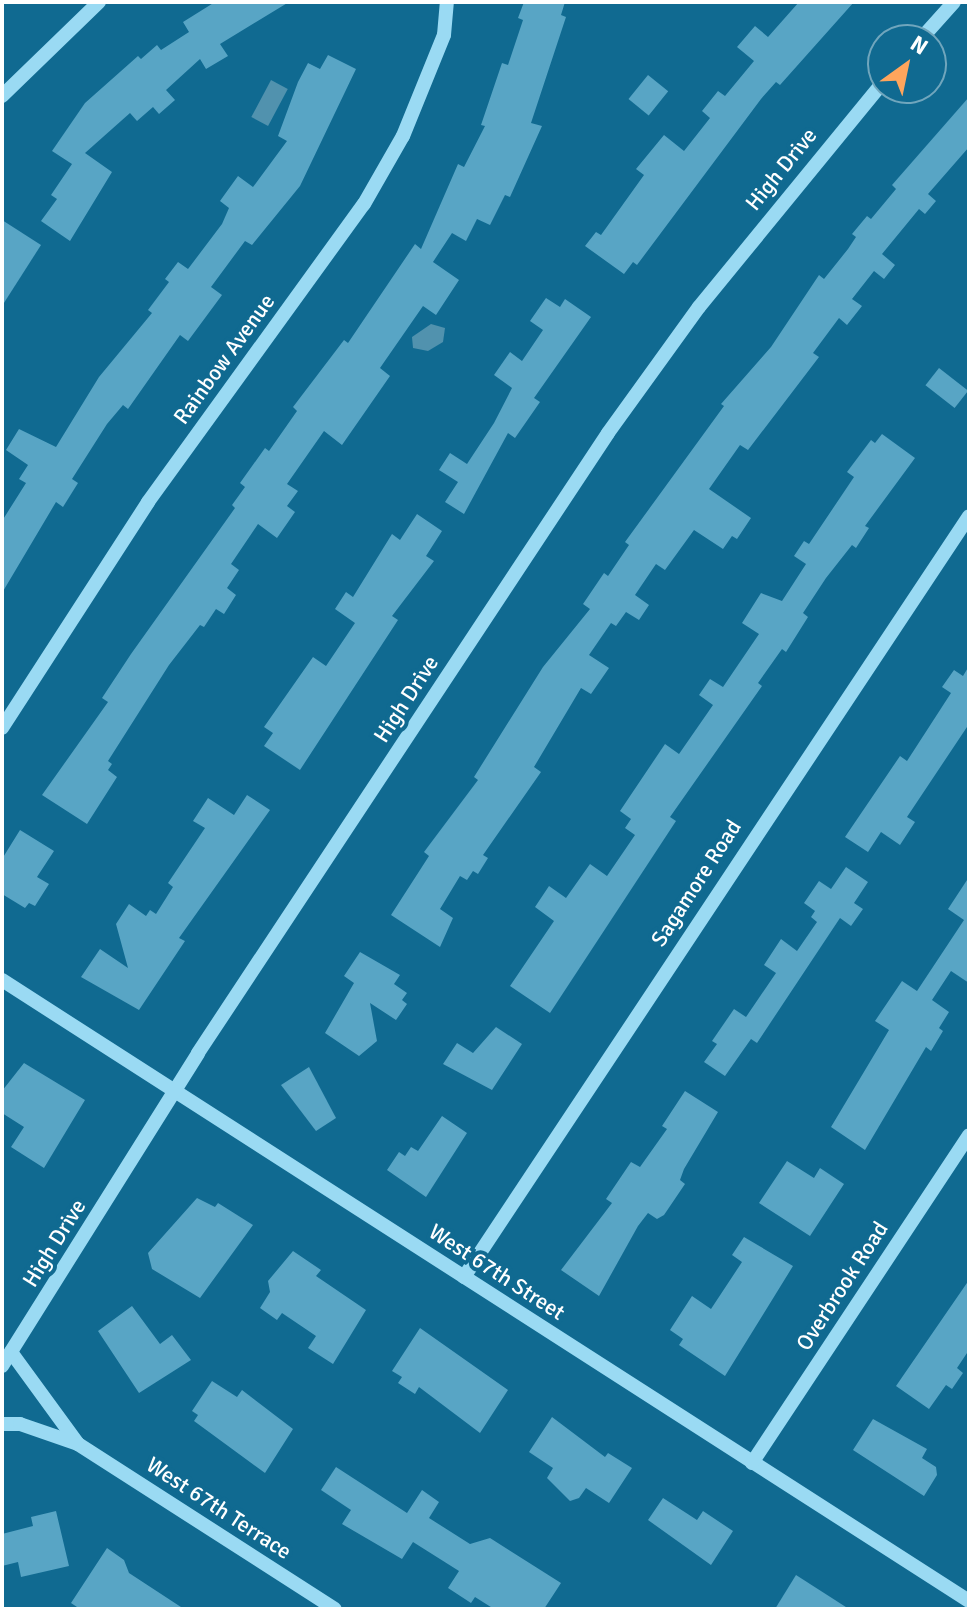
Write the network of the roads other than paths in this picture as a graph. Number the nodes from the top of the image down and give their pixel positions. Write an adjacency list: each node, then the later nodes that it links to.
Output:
1 (99, 2): 5 (street)
2 (447, 2): 8 (street, Rainbow Avenue)
3 (954, 2): 4 (street)
4 (934, 24)
5 (2, 96)
6 (867, 102): 10 (street, High Drive)
7 (969, 516): 12 (street, Sagamore Road)
8 (2, 728)
9 (2, 980): 10 (street, West 67th Street)
10 (175, 1093): 12 (street, West 67th Street); 13 (street, High Drive)
11 (969, 1135): 17 (street, Overbrook Road)
12 (464, 1277): 17 (street, West 67th Street)
13 (11, 1352): 14 (street, High Drive); 16 (street, West 67th Terrace)
14 (2, 1366)
15 (2, 1424): 16 (street, West 67th Terrace)
16 (78, 1444): 19 (street, West 67th Terrace)
17 (752, 1463): 18 (street, West 67th Street)
18 (969, 1601)
19 (335, 1609)

